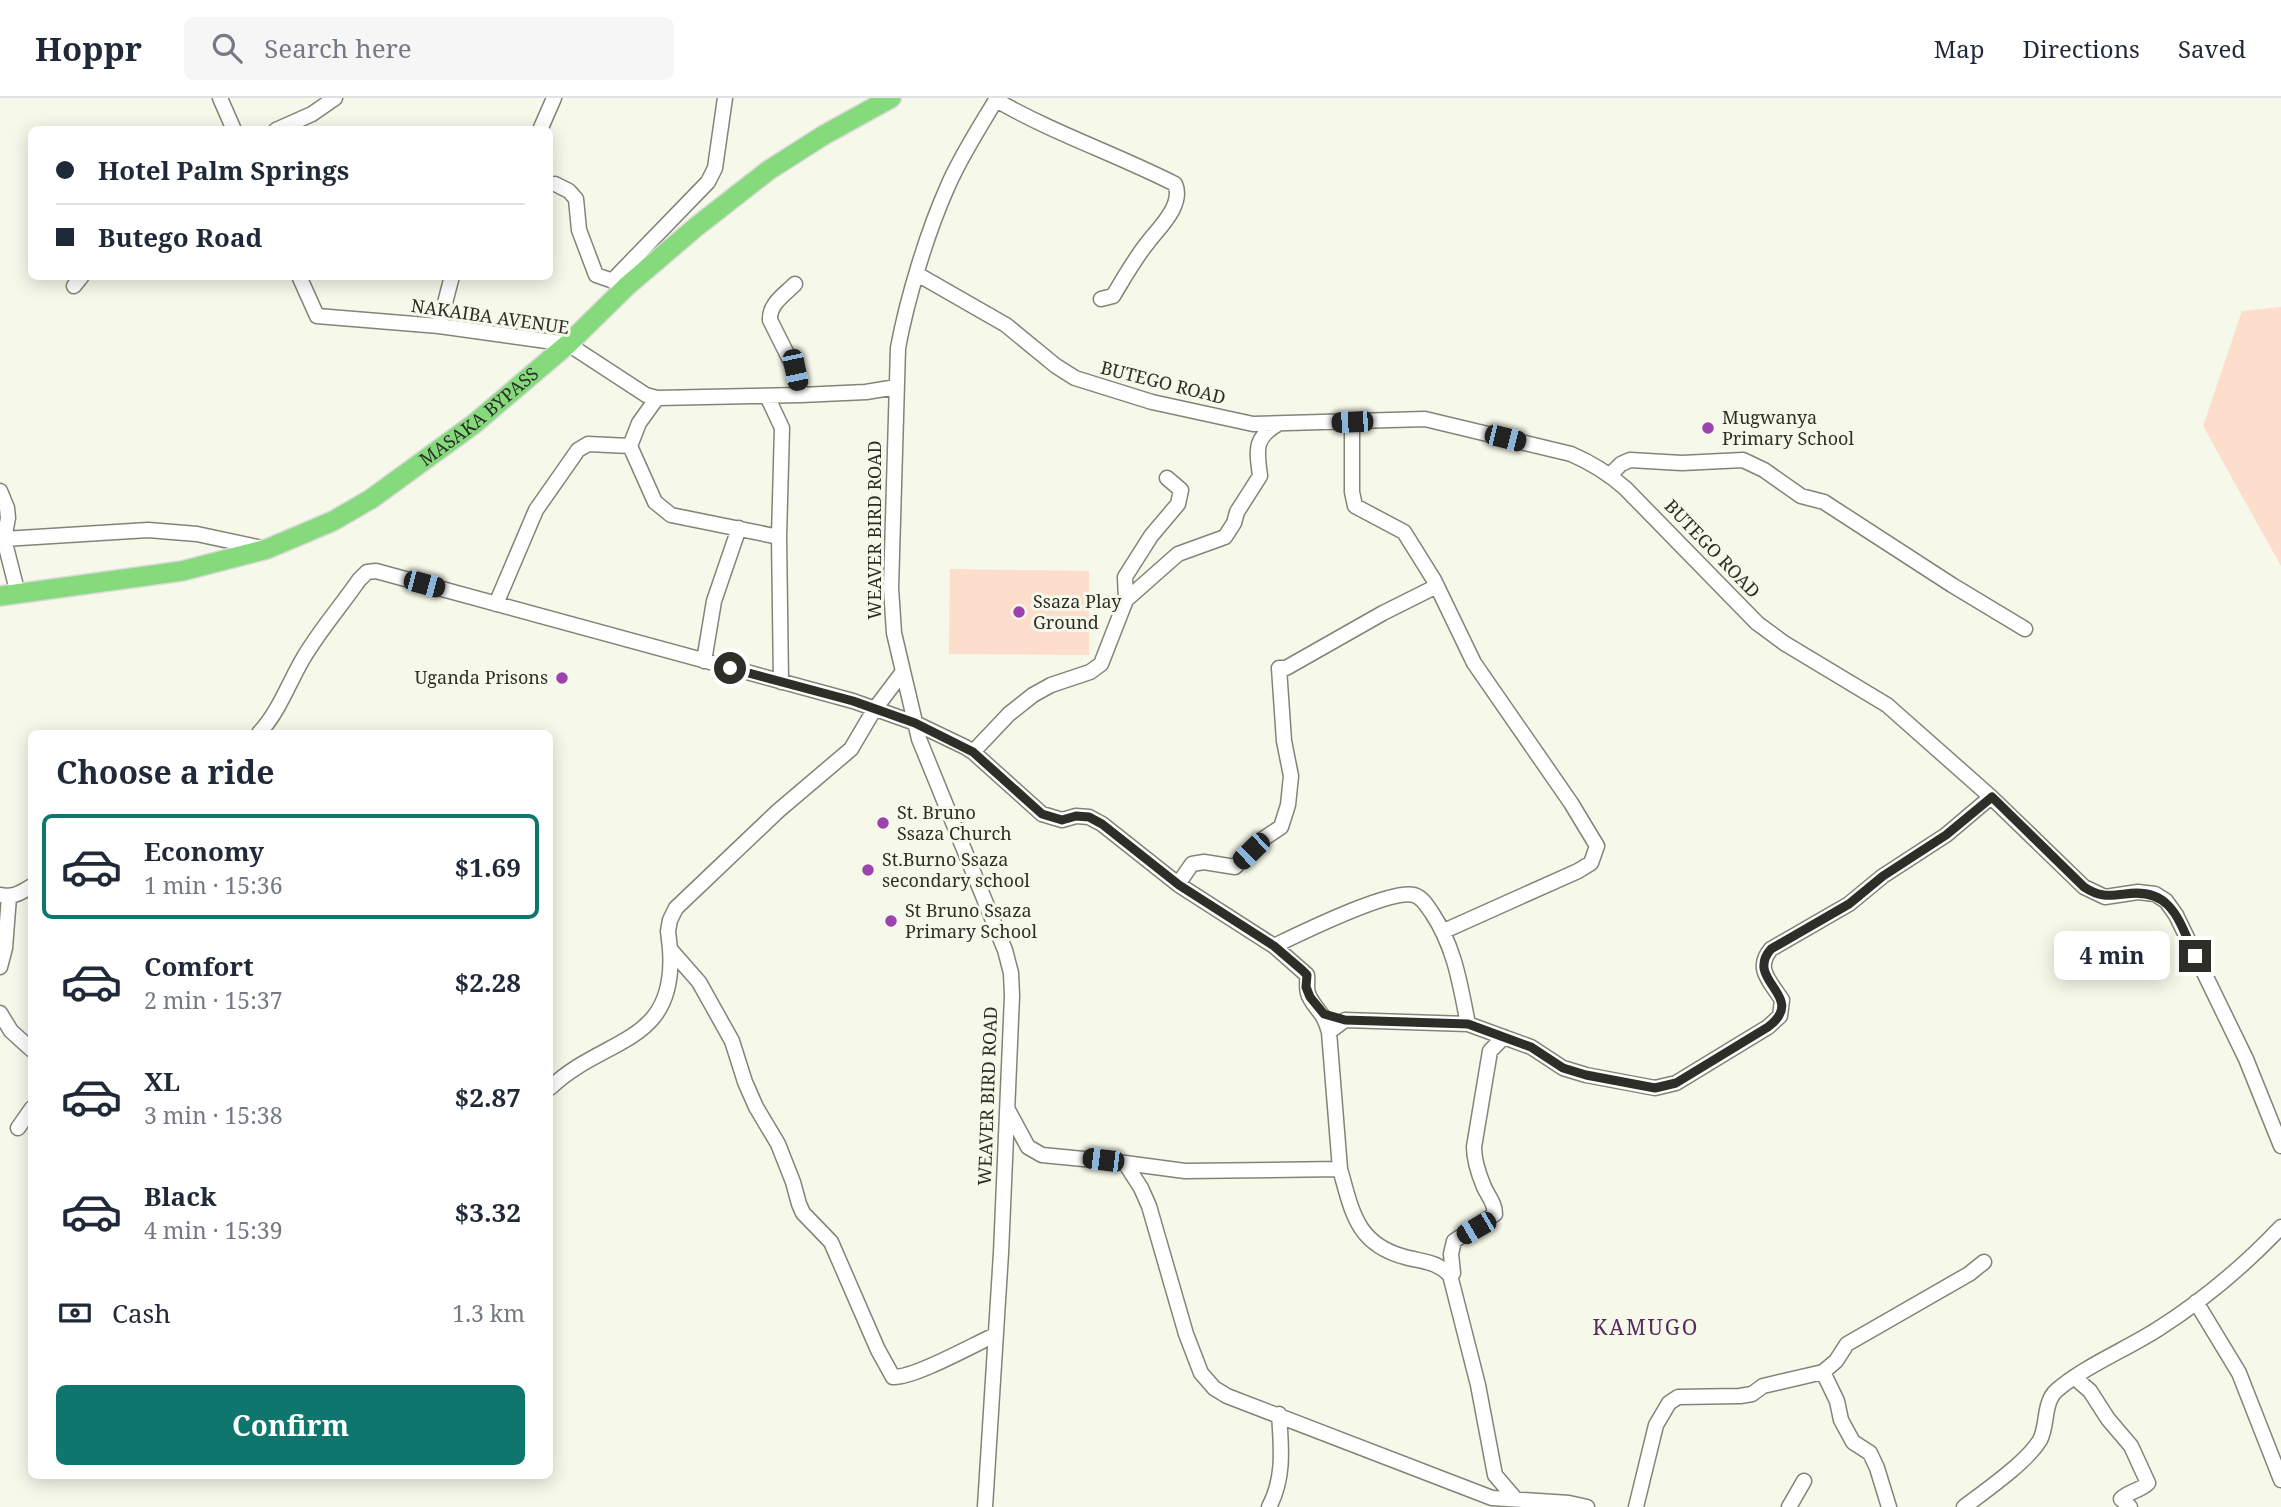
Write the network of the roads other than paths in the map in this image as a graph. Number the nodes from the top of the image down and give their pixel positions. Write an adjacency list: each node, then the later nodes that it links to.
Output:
1 (220, 98): 7 (street)
2 (335, 98): 8 (street)
3 (554, 98): 9 (street)
4 (725, 98): 14 (street)
5 (891, 98): 14 (highway, MASAKA BYPASS)
6 (996, 99): 11 (street, WEAVER BIRD ROAD); 16 (street)
7 (232, 126)
8 (285, 126)
9 (542, 126)
10 (555, 184): 14 (street)
11 (917, 274): 19 (street, WEAVER BIRD ROAD); 24 (street, BUTEGO ROAD)
12 (301, 280): 17 (street, NAKAIBA AVENUE)
13 (451, 280): 17 (street)
14 (619, 283): 18 (highway, MASAKA BYPASS)
15 (795, 284): 20 (street)
16 (1101, 299)
17 (439, 327): 18 (street, NAKAIBA AVENUE)
18 (568, 344): 22 (street, NAKAIBA AVENUE); 34 (highway, MASAKA BYPASS)
19 (896, 387): 20 (street, NAKAIBA AVENUE); 41 (street, WEAVER BIRD ROAD)
20 (800, 395): 21 (street, NAKAIBA AVENUE)
21 (767, 396): 22 (street, NAKAIBA AVENUE); 31 (street)
22 (657, 398): 25 (street)
23 (1352, 422): 24 (street, BUTEGO ROAD); 26 (street, BUTEGO ROAD); 35 (street)
24 (1278, 424): 37 (street)
25 (630, 446): 30 (street); 38 (street)
26 (1610, 475): 39 (street); 47 (street, BUTEGO ROAD)
27 (1167, 478): 37 (street)
28 (0, 491): 29 (street)
29 (8, 518): 32 (street); 33 (street)
30 (739, 528): 31 (street); 40 (street)
31 (779, 537): 42 (street)
32 (23, 538): 33 (street); 34 (street)
33 (5, 539): 36 (street)
34 (267, 549): 36 (highway, MASAKA BYPASS)
35 (1437, 586): 48 (street); 51 (street)
36 (9, 595)
37 (1126, 600): 46 (street)
38 (496, 604): 40 (street); 45 (street)
39 (2025, 629)
40 (704, 661): 42 (street)
41 (902, 673): 43 (street); 44 (street, WEAVER BIRD ROAD)
42 (780, 682): 43 (street)
43 (874, 710): 44 (street); 53 (street)
44 (915, 723): 46 (street); 65 (street, WEAVER BIRD ROAD)
45 (261, 730)
46 (973, 752): 48 (street)
47 (1992, 797): 61 (street); 68 (street, BUTEGO ROAD)
48 (1178, 884): 52 (street)
49 (28, 888): 50 (street)
50 (4, 896): 54 (street)
51 (1444, 931): 52 (street); 58 (street)
52 (1274, 946): 56 (street)
53 (670, 949): 64 (street); 75 (street)
54 (0, 967)
55 (0, 1013): 62 (street)
56 (1324, 1014): 57 (street); 60 (street)
57 (1345, 1020): 58 (street); 60 (street)
58 (1468, 1024): 59 (street)
59 (1483, 1030): 61 (street); 63 (street)
60 (1329, 1032): 70 (street)
61 (1504, 1037): 63 (street)
62 (28, 1047)
63 (1490, 1051): 73 (street)
64 (553, 1086)
65 (1006, 1106): 69 (street); 75 (street, WEAVER BIRD ROAD)
66 (28, 1114): 67 (street)
67 (18, 1128)
68 (2281, 1146)
69 (1125, 1163): 70 (street); 78 (street)
70 (1340, 1169): 73 (street)
71 (2281, 1227): 74 (street)
72 (1984, 1262): 76 (street)
73 (1450, 1275): 82 (street)
74 (2196, 1302): 77 (street); 79 (street)
75 (995, 1335): 81 (street, WEAVER BIRD ROAD)
76 (1823, 1372): 85 (street); 87 (street)
77 (2074, 1377): 88 (street); 89 (street)
78 (1279, 1414): 82 (street); 83 (street)
79 (2281, 1479)
80 (1804, 1480): 86 (street)
81 (984, 1504)
82 (1520, 1504): 84 (street)
83 (1269, 1507)
84 (1587, 1507)
85 (1636, 1507)
86 (1788, 1507)
87 (1889, 1507)
88 (1964, 1507)
89 (2130, 1507)

